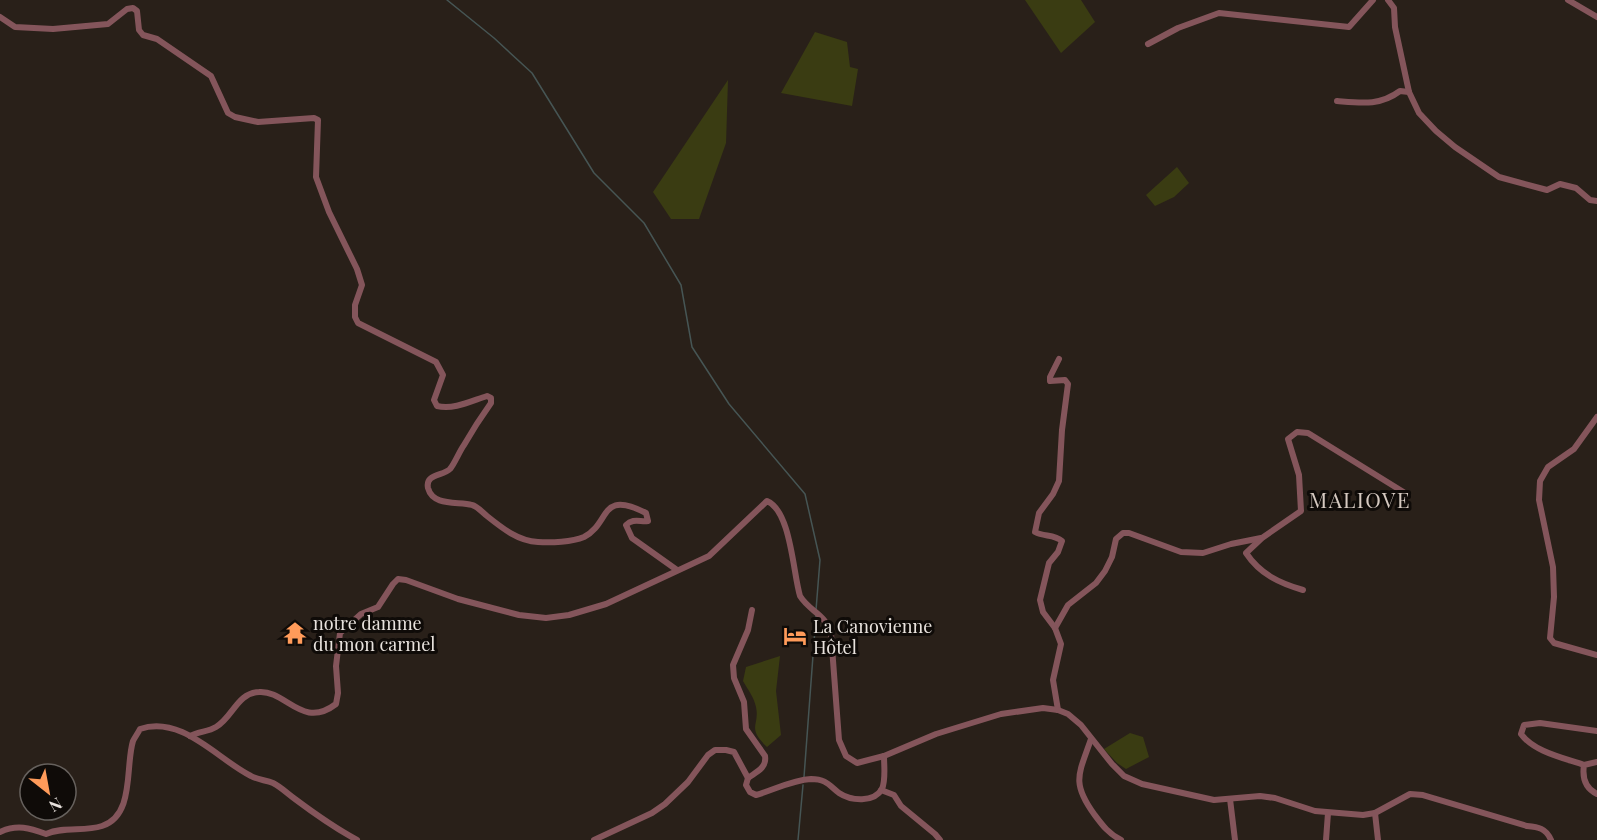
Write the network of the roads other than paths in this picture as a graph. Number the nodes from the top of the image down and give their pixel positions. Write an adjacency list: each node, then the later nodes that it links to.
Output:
1 (1373, 0): 6 (street)
2 (1388, 0): 7 (street)
3 (1568, 0): 5 (street)
4 (0, 17): 14 (street)
5 (1597, 17)
6 (1148, 44)
7 (1409, 92): 8 (street); 9 (street)
8 (1337, 100)
9 (1597, 201)
10 (1059, 359): 17 (street)
11 (1597, 417): 18 (street)
12 (1405, 493): 13 (street)
13 (1262, 538): 15 (street); 17 (street)
14 (677, 570): 21 (street); 23 (street)
15 (1303, 590)
16 (752, 610): 26 (street)
17 (1055, 628): 19 (street)
18 (1597, 655)
19 (1058, 710): 22 (street); 23 (street)
20 (1597, 731): 25 (street)
21 (190, 736): 33 (street); 34 (street)
22 (1091, 739): 29 (street); 37 (street)
23 (884, 756): 27 (street)
24 (1597, 762): 25 (street)
25 (1584, 765): 28 (street)
26 (748, 778): 27 (street); 35 (street)
27 (881, 790): 36 (street)
28 (1597, 794)
29 (1230, 799): 30 (street); 38 (street)
30 (1328, 813): 31 (street); 39 (street)
31 (1375, 813): 40 (street); 41 (street)
32 (0, 832): 33 (street)
33 (48, 837)
34 (357, 840)
35 (594, 840)
36 (940, 840)
37 (1121, 840)
38 (1235, 840)
39 (1326, 840)
40 (1378, 840)
41 (1551, 840)

